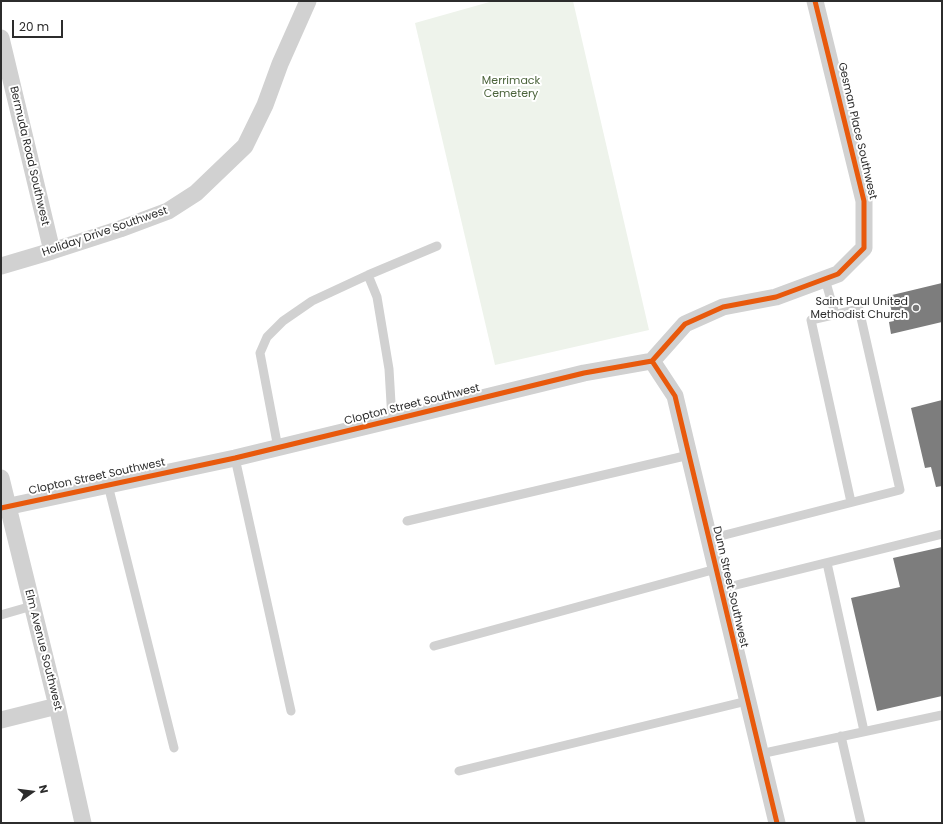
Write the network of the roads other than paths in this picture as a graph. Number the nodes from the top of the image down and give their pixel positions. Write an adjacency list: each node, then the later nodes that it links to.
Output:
1 (308, 1): 5 (street, Holiday Drive Southwest)
2 (815, 1): 8 (street, Gesman Place Southwest)
3 (1, 38): 5 (street, Bermuda Road Southwest)
4 (437, 246): 7 (lane)
5 (52, 251): 6 (street, Holiday Drive Southwest)
6 (1, 266)
7 (368, 275): 11 (lane); 12 (lane)
8 (817, 282): 9 (lane); 10 (street)
9 (835, 314): 17 (lane); 17 (lane)
10 (652, 361): 11 (street, Clopton Street Southwest); 13 (street, Dunn Street Southwest)
11 (392, 420): 12 (street, Clopton Street Southwest)
12 (278, 448): 14 (street, Clopton Street Southwest)
13 (688, 455): 19 (lane); 21 (street, Dunn Street Southwest)
14 (235, 458): 16 (street, Clopton Street Southwest); 30 (lane)
15 (1, 478): 18 (street, Elm Avenue Southwest)
16 (108, 485): 18 (street, Clopton Street Southwest); 35 (lane)
17 (851, 502): 21 (lane)
18 (4, 508): 25 (street, Elm Avenue Southwest)
19 (407, 521)
20 (942, 534): 22 (lane)
21 (709, 539): 23 (street, Dunn Street Southwest)
22 (827, 563): 24 (lane); 33 (lane)
23 (716, 569): 24 (street, Dunn Street Southwest); 27 (lane)
24 (720, 589): 28 (street, Dunn Street Southwest)
25 (32, 606): 26 (lane); 29 (street, Elm Avenue Southwest)
26 (1, 615)
27 (434, 646)
28 (747, 701): 36 (street, Dunn Street Southwest); 37 (lane)
29 (57, 706): 32 (street); 38 (street, Elm Avenue Southwest)
30 (291, 710)
31 (942, 716): 33 (lane)
32 (1, 720)
33 (864, 731): 34 (lane)
34 (841, 736): 36 (lane); 40 (lane)
35 (174, 748)
36 (760, 754): 39 (street, Dunn Street Southwest)
37 (459, 771)
38 (83, 823)
39 (777, 823)
40 (861, 823)

